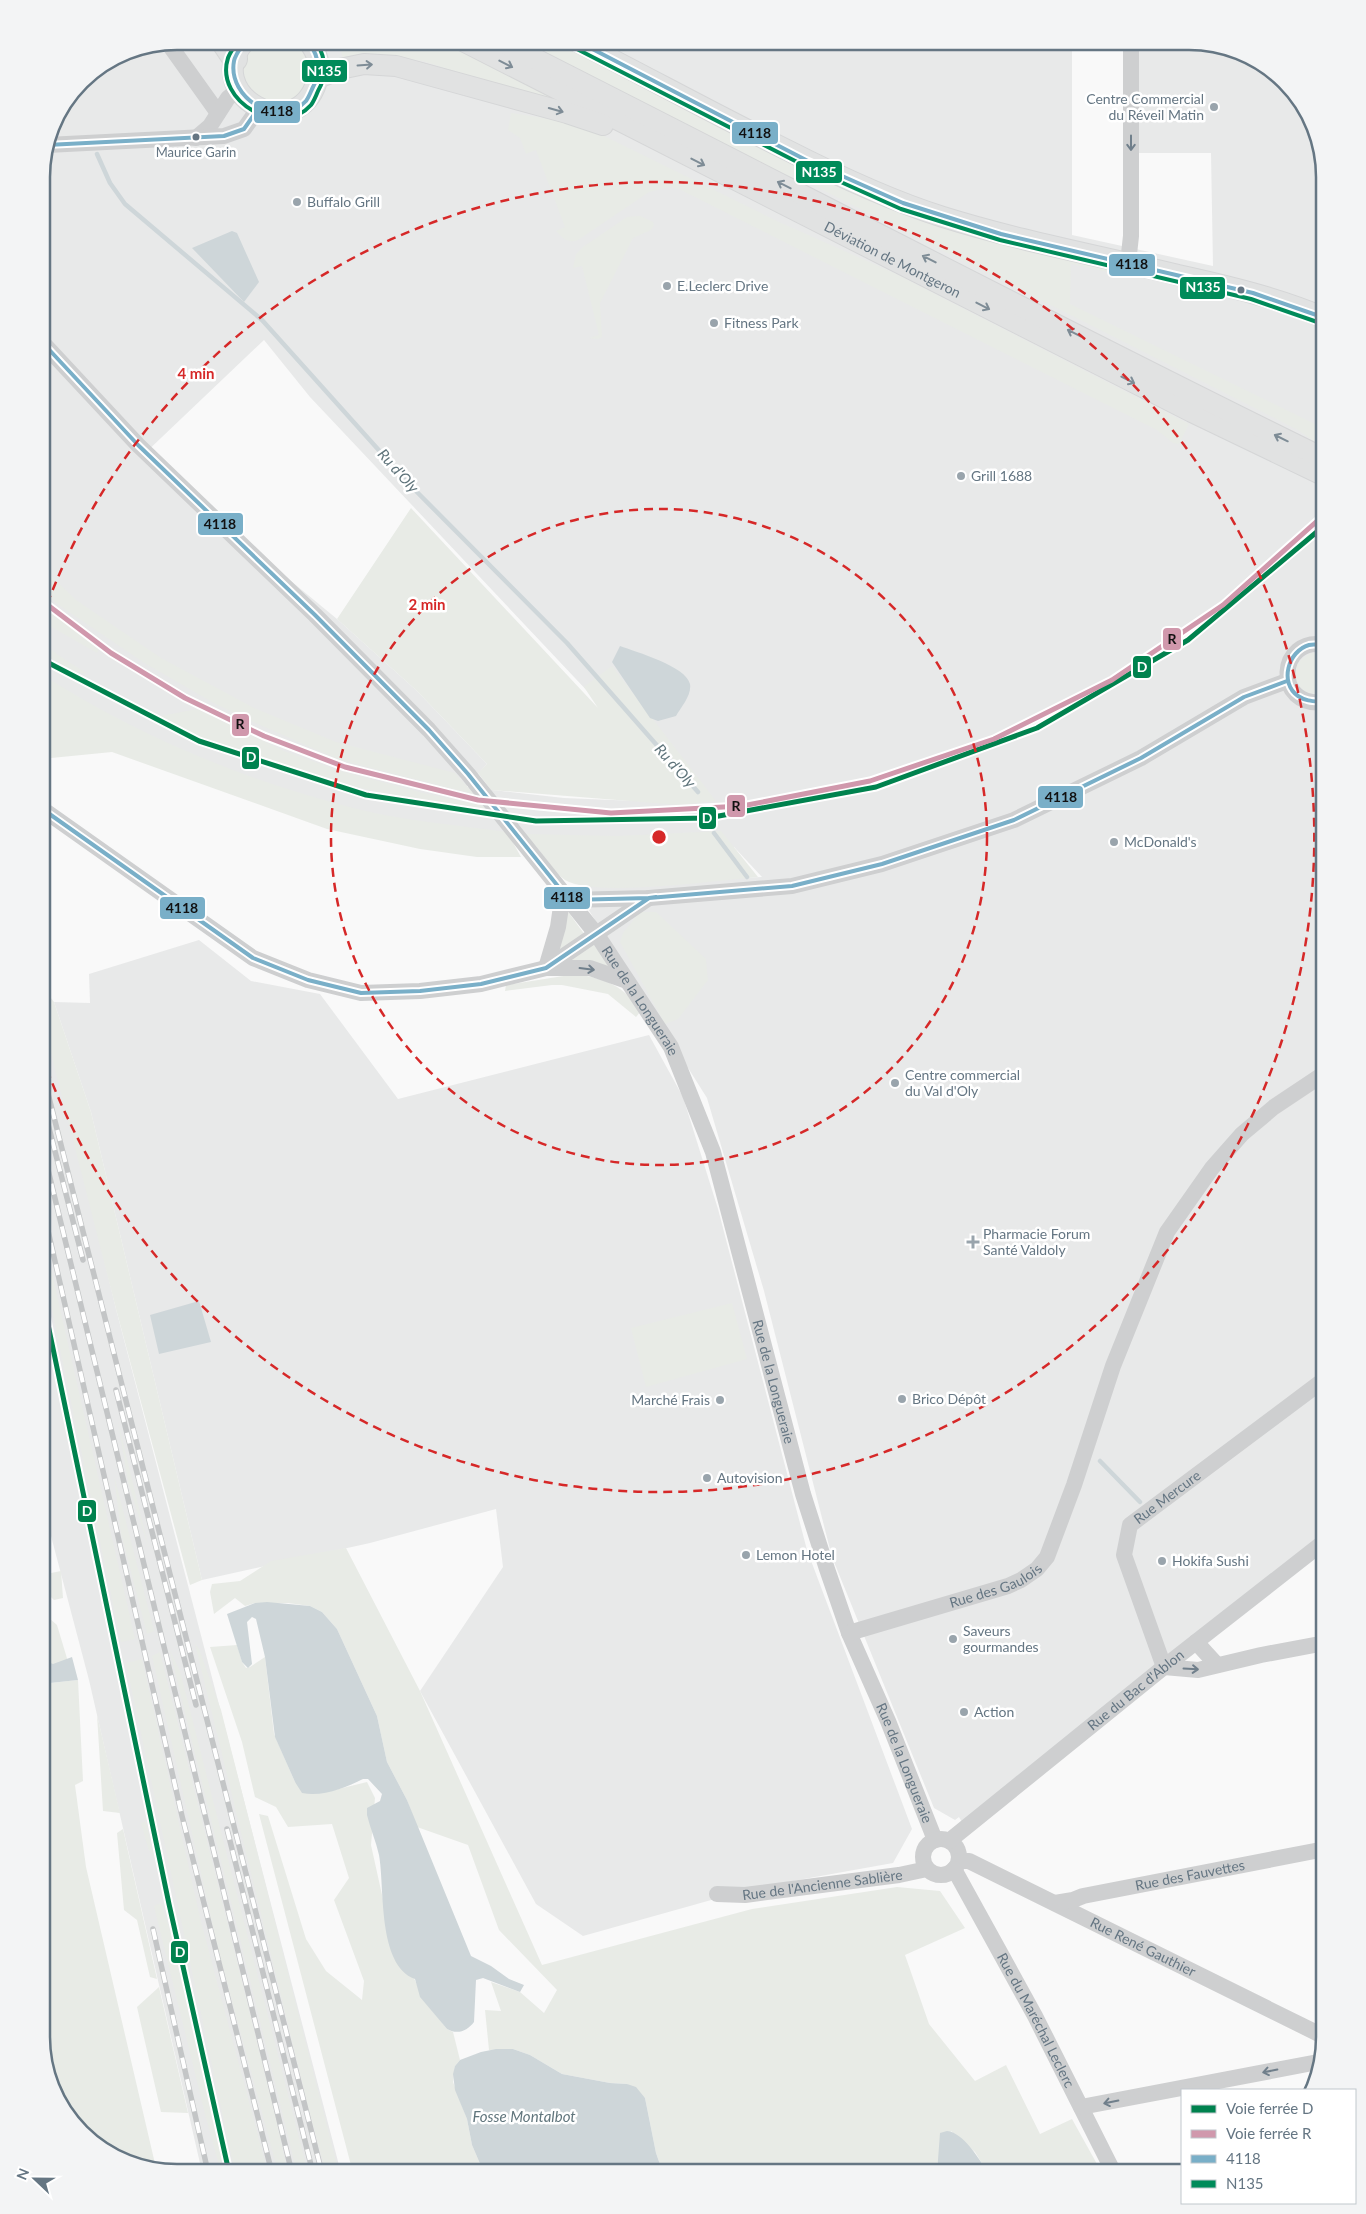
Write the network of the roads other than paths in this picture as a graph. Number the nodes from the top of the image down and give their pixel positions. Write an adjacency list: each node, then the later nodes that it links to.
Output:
1 (173, 50): 11 (street)
2 (234, 50): 9 (main road)
3 (315, 50): 8 (main road)
4 (480, 50): 13 (main road, Déviation de Montgeron, one-way to 13)
5 (518, 50): 18 (main road, Déviation de Montgeron, one-way to 5)
6 (593, 50): 15 (main road)
7 (1131, 50): 15 (street, one-way to 15)
8 (318, 78): 10 (main road); 13 (main road, one-way to 13)
9 (238, 90): 10 (main road); 11 (street)
10 (258, 109): 12 (street)
11 (218, 113): 12 (street)
12 (196, 138): 14 (street)
13 (663, 144): 19 (main road, Déviation de Montgeron, one-way to 19)
14 (54, 145)
15 (1128, 263): 16 (main road)
16 (1316, 314)
17 (50, 351): 24 (street, Rue de la Longueraie)
18 (1316, 455)
19 (1316, 472)
20 (1316, 644): 21 (street)
21 (1287, 681): 22 (street); 25 (street)
22 (1316, 704)
23 (50, 814): 27 (street)
24 (566, 896): 25 (street); 26 (street, Rue de la Longueraie); 27 (street)
25 (649, 898): 26 (street)
26 (597, 935): 27 (street); 28 (street, Rue de la Longueraie)
27 (546, 968): 28 (street, one-way to 28)
28 (627, 981): 32 (street, Rue de la Longueraie)
29 (1316, 1079): 32 (street, Rue des Gaulois)
30 (1316, 1386): 36 (street, Rue Mercure)
31 (1316, 1548): 33 (street, Rue du Bac d'Ablon)
32 (849, 1633): 37 (street, Rue de la Longueraie)
33 (1196, 1642): 35 (street); 36 (street, Rue du Bac d'Ablon)
34 (1316, 1645): 35 (street)
35 (1218, 1665): 36 (street, one-way to 35)
36 (1164, 1667): 37 (street, Rue du Bac d'Ablon)
37 (942, 1840): 39 (street); 40 (street)
38 (1316, 1851): 42 (street, Rue des Fauvettes)
39 (956, 1865): 40 (street); 42 (street, Rue René Gauthier); 45 (street, Rue du Maréchal Leclerc)
40 (928, 1869): 41 (street, Rue de l'Ancienne Sablière)
41 (717, 1894)
42 (1056, 1903): 43 (street, Rue René Gauthier)
43 (1316, 2033)
44 (1313, 2063): 45 (street, one-way to 45)
45 (1081, 2107): 46 (street, Rue du Maréchal Leclerc)
46 (1110, 2164)

